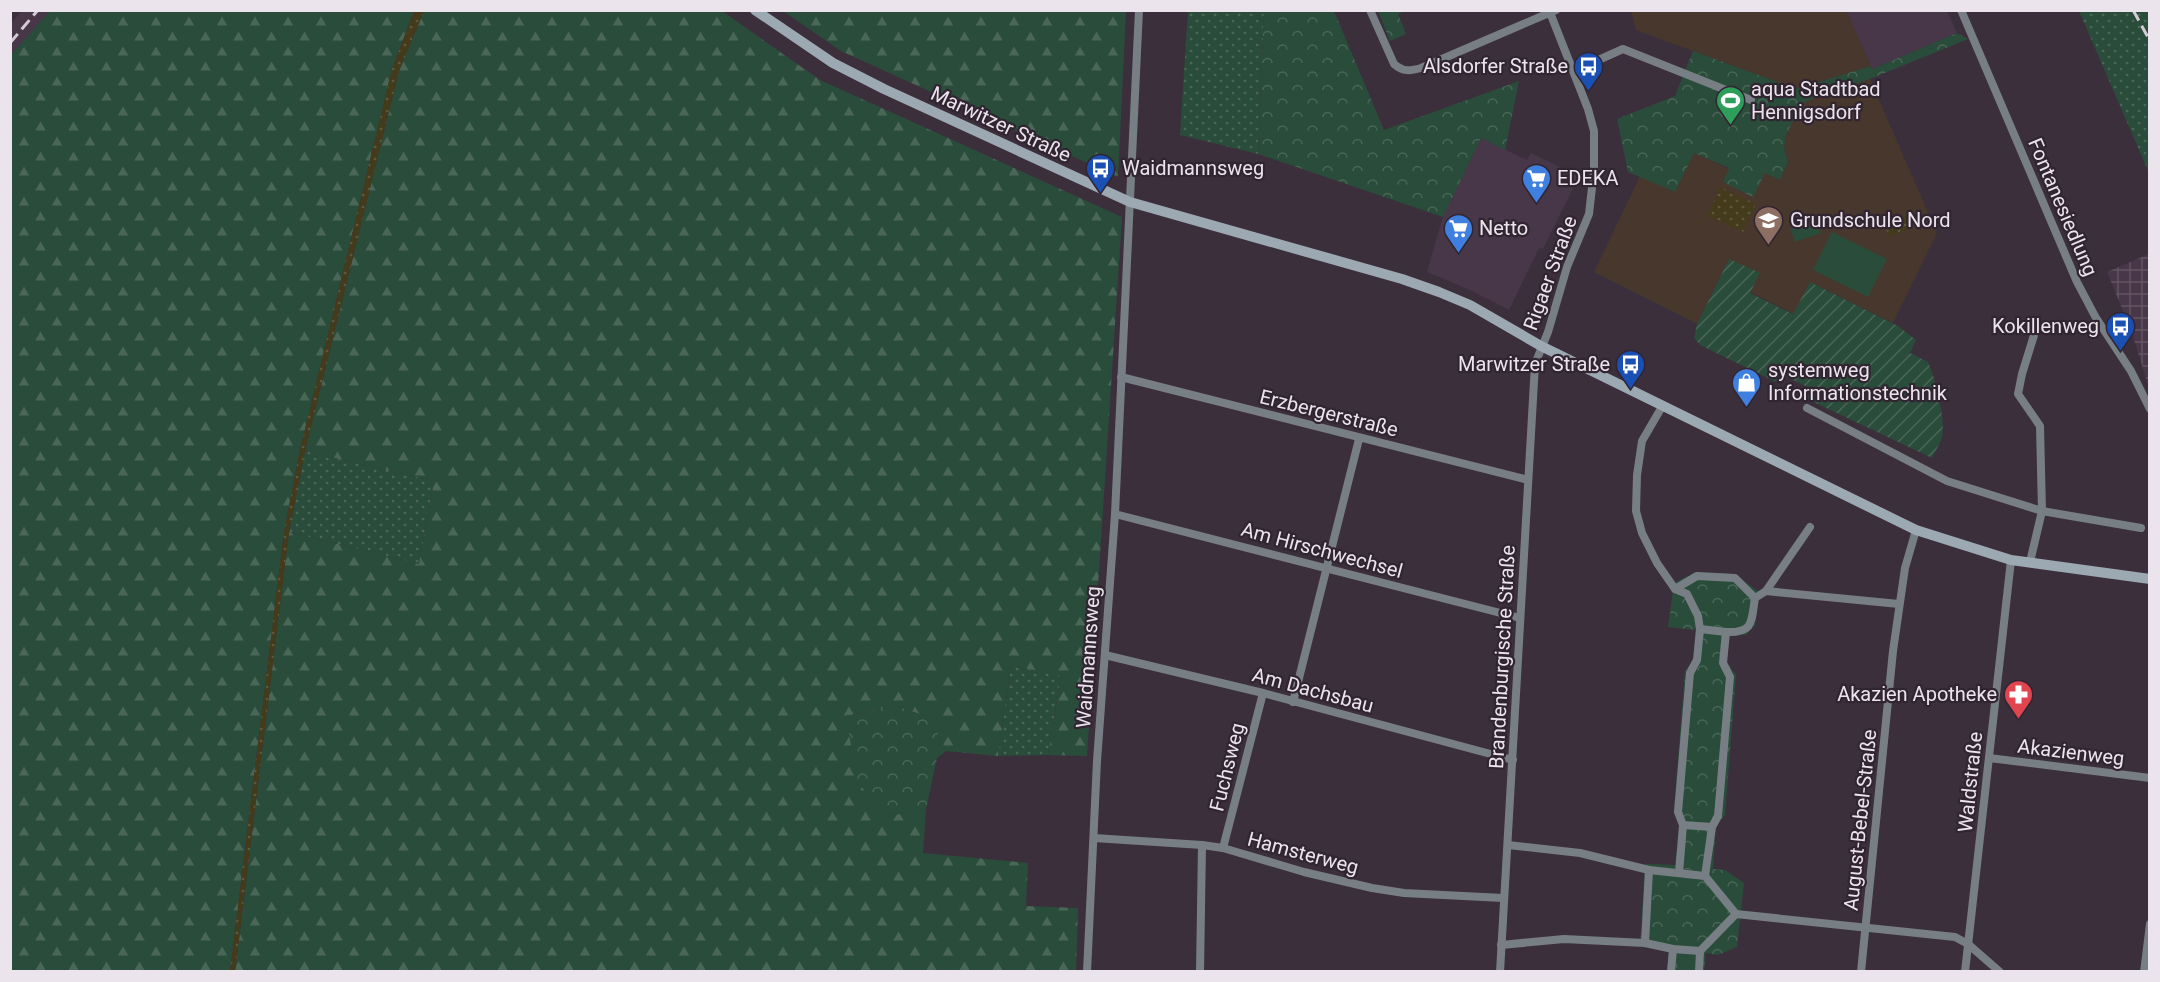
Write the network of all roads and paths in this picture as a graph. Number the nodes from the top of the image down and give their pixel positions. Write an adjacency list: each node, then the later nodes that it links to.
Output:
1 (756, 10): 8 (main road, Marwitzer Straße)
2 (1139, 10): 8 (street, Waidmannsweg)
3 (1370, 10): 5 (street)
4 (1961, 10): 14 (street, Fontanesiedlung)
5 (1552, 12): 6 (street, Rigaer Straße)
6 (1574, 71): 7 (street); 10 (street, Rigaer Straße)
7 (1751, 100)
8 (1130, 202): 10 (main road, Marwitzer Straße); 11 (street, Waidmannsweg)
9 (2035, 332): 17 (street)
10 (1541, 346): 12 (main road, Marwitzer Straße); 16 (street, Brandenburgische Straße)
11 (1121, 377): 15 (street, Erzbergerstraße); 18 (street, Waidmannsweg)
12 (1663, 405): 21 (main road, Marwitzer Straße); 26 (street)
13 (1807, 408): 17 (street)
14 (2150, 409)
15 (1359, 439): 16 (street, Erzbergerstraße); 24 (street)
16 (1528, 480): 30 (street, Brandenburgische Straße)
17 (2042, 511): 20 (street); 23 (street)
18 (1115, 514): 24 (street, Am Hirschwechsel); 33 (street, Waidmannsweg)
19 (1810, 527): 27 (street)
20 (2141, 528)
21 (1916, 530): 22 (main road, Marwitzer Straße); 29 (street, August-Bebel-Straße)
22 (2011, 560): 23 (main road, Marwitzer Straße); 36 (street, Waldstraße)
23 (2030, 562): 25 (main road, Marwitzer Straße)
24 (1326, 567): 30 (street, Am Hirschwechsel); 35 (street)
25 (2150, 579)
26 (1675, 589): 28 (street); 31 (street)
27 (1766, 591): 28 (street); 29 (street)
28 (1755, 598): 32 (street)
29 (1899, 604): 51 (street, August-Bebel-Straße)
30 (1520, 618): 37 (street, Brandenburgische Straße)
31 (1700, 629): 32 (street); 39 (street)
32 (1726, 632): 40 (street)
33 (1105, 655): 34 (street, Am Dachsbau); 41 (street, Waidmannsweg)
34 (1263, 693): 35 (street, Am Dachsbau); 44 (street, Fuchsweg)
35 (1293, 702): 37 (street, Am Dachsbau)
36 (1989, 758): 38 (street, Akazienweg); 53 (street, Waldstraße)
37 (1513, 760): 43 (street, Brandenburgische Straße)
38 (2150, 778)
39 (1683, 825): 40 (street); 46 (street)
40 (1712, 827): 47 (street)
41 (1094, 838): 42 (street, Hamsterweg); 57 (street, Waidmannsweg)
42 (1202, 845): 44 (street, Hamsterweg); 58 (street)
43 (1508, 845): 45 (street); 48 (street, Brandenburgische Straße)
44 (1223, 848): 48 (street, Hamsterweg)
45 (1649, 870): 46 (street); 52 (street)
46 (1679, 873): 47 (street)
47 (1705, 876): 49 (street)
48 (1503, 898): 54 (street, Brandenburgische Straße)
49 (1736, 914): 51 (street); 56 (street)
50 (2150, 924): 65 (street)
51 (1866, 928): 53 (street); 62 (street, August-Bebel-Straße)
52 (1645, 943): 54 (street); 55 (street)
53 (1968, 944): 63 (street, Waldstraße); 64 (street)
54 (1501, 945): 59 (street, Brandenburgische Straße)
55 (1673, 949): 56 (street); 60 (street)
56 (1700, 951): 61 (street)
57 (1087, 972)
58 (1200, 972)
59 (1500, 972)
60 (1671, 972)
61 (1699, 972)
62 (1861, 972)
63 (1965, 972)
64 (2000, 972)
65 (2144, 972)

